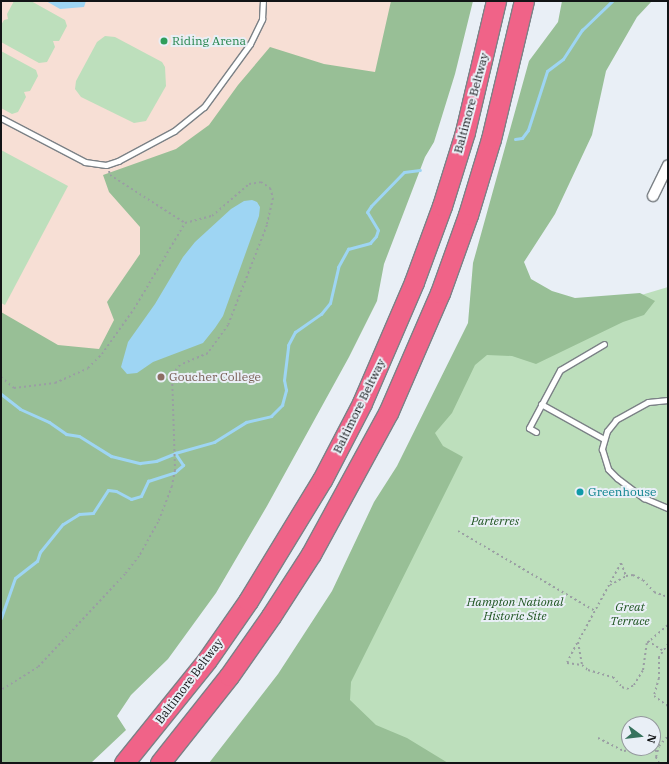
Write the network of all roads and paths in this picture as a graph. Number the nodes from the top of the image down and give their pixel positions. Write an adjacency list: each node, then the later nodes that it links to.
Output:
1 (263, 1): 5 (lane)
2 (496, 1): 35 (highway, Baltimore Beltway)
3 (524, 1): 36 (highway)
4 (1, 118): 5 (lane)
5 (106, 164): 8 (path)
6 (668, 165): 7 (street)
7 (653, 196)
8 (185, 223): 10 (path); 27 (path)
9 (604, 344): 12 (lane)
10 (1, 377)
11 (668, 400): 14 (lane)
12 (541, 404): 13 (lane); 14 (lane)
13 (536, 432)
14 (604, 439): 15 (lane)
15 (668, 508)
16 (458, 531): 20 (path)
17 (626, 576): 18 (path); 18 (path); 19 (path)
18 (609, 585): 20 (path)
19 (668, 598)
20 (595, 611): 22 (path)
21 (668, 625): 23 (path)
22 (578, 642): 26 (path); 26 (path)
23 (648, 642): 25 (path); 26 (path)
24 (668, 644): 25 (path)
25 (662, 650): 28 (path)
26 (582, 665)
27 (1, 690)
28 (668, 706)
29 (668, 720): 30 (path)
30 (668, 730)
31 (668, 736): 33 (path)
32 (598, 738): 34 (path)
33 (661, 746)
34 (621, 750)
35 (124, 763)
36 (160, 763)

